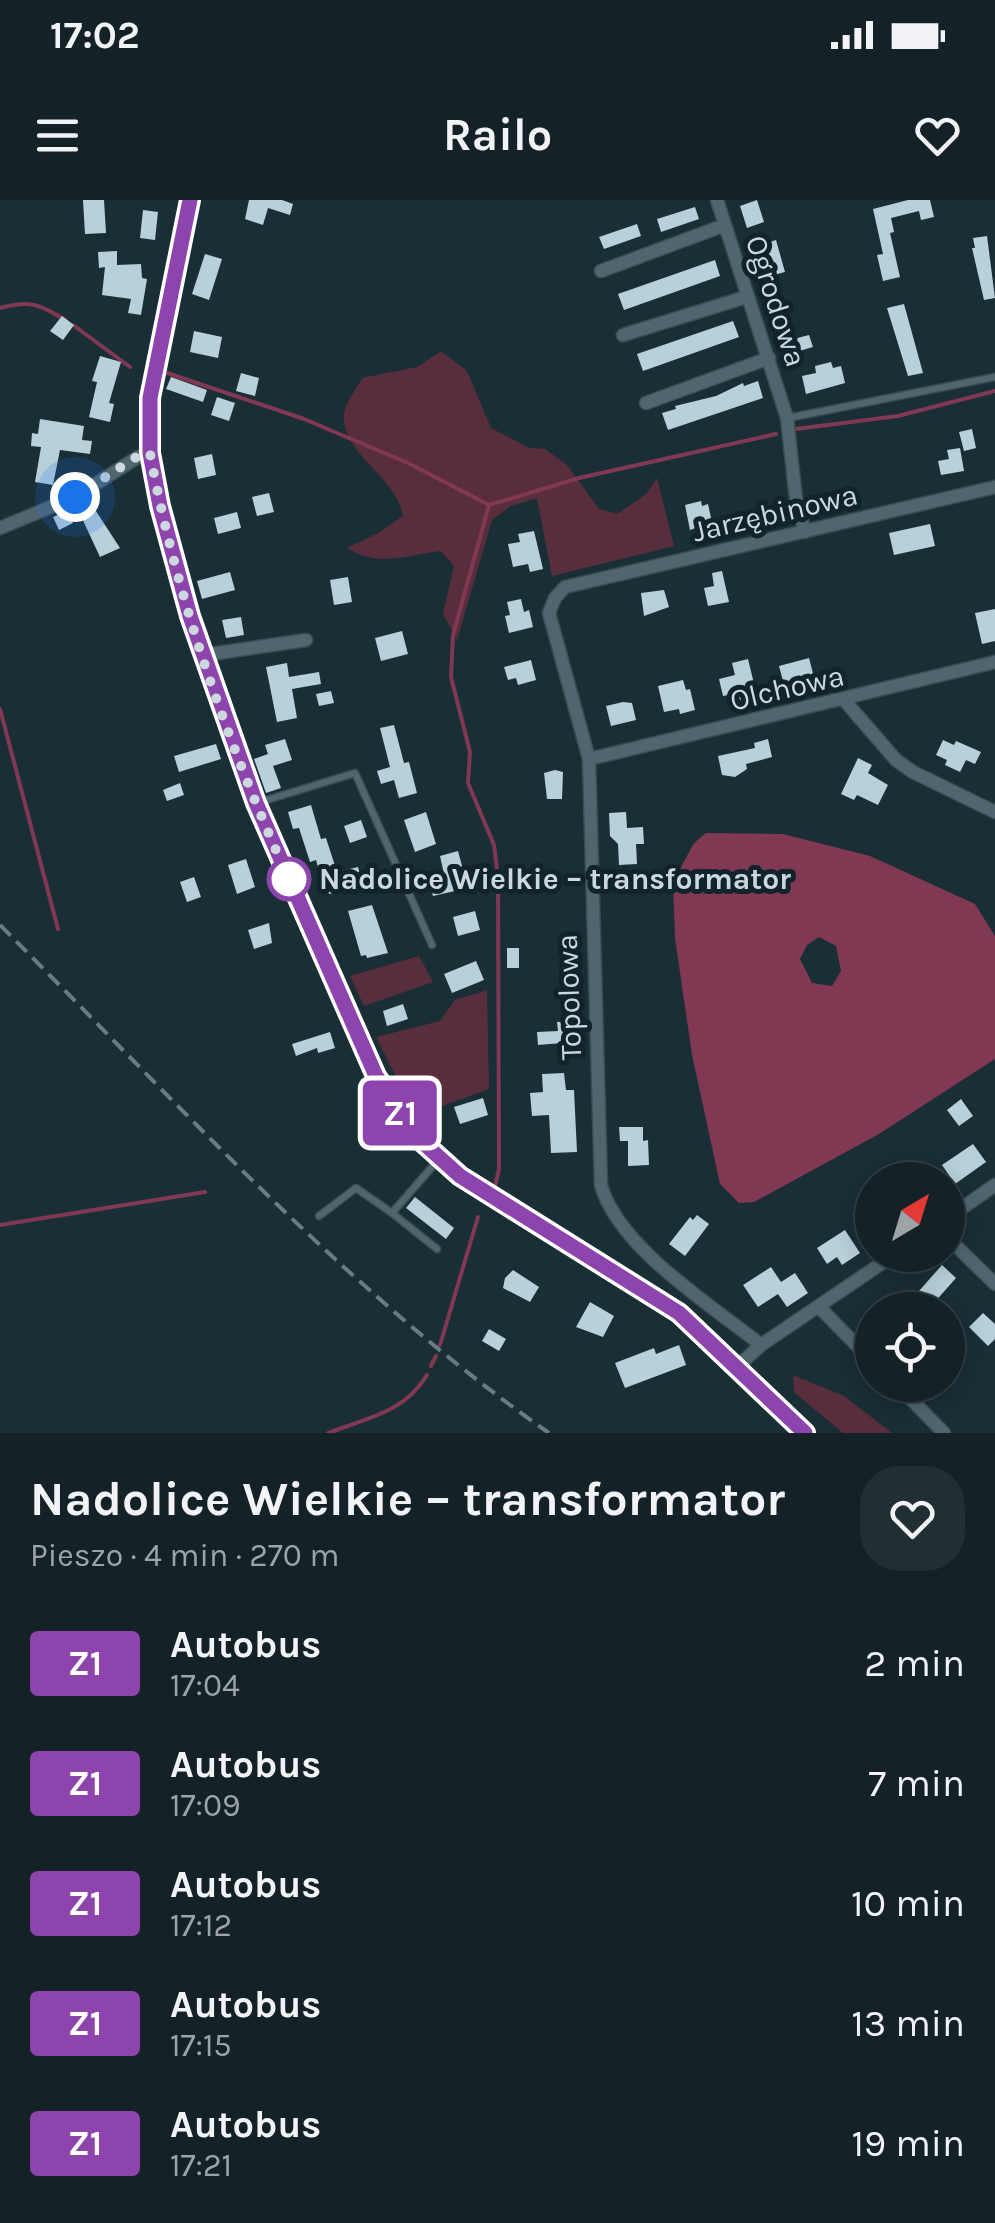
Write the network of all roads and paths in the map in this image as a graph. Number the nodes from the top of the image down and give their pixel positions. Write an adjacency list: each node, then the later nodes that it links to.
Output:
1 (190, 200): 11 (street)
2 (717, 200): 3 (street, Ogrodowa)
3 (725, 225): 4 (street); 5 (street, Ogrodowa)
4 (601, 271)
5 (746, 297): 6 (street); 7 (street, Ogrodowa)
6 (623, 335)
7 (768, 358): 9 (street); 10 (street, Ogrodowa)
8 (995, 377): 10 (lane)
9 (646, 402)
10 (787, 418): 14 (street, Ogrodowa)
11 (150, 453): 13 (street); 17 (street)
12 (995, 486): 14 (street, Jarzębinowa)
13 (0, 528)
14 (805, 532): 15 (street, Jarzębinowa)
15 (566, 588): 20 (street, Topolowa)
16 (306, 640): 17 (street)
17 (204, 655): 21 (street)
18 (995, 662): 19 (street, Olchowa)
19 (844, 700): 20 (street, Olchowa); 22 (street)
20 (589, 759): 35 (street, Topolowa)
21 (256, 803): 23 (lane); 24 (street)
22 (995, 812)
23 (432, 945)
24 (440, 1158): 27 (lane); 36 (street)
25 (995, 1186): 26 (street)
26 (965, 1206)
27 (392, 1213): 28 (lane); 29 (lane)
28 (319, 1216)
29 (437, 1249)
30 (965, 1255): 32 (street)
31 (869, 1272): 33 (street)
32 (995, 1284)
33 (819, 1307): 34 (street); 35 (street)
34 (855, 1343)
35 (761, 1346): 36 (street)
36 (737, 1367): 38 (street)
37 (914, 1402): 39 (street)
38 (805, 1433)
39 (944, 1433)

